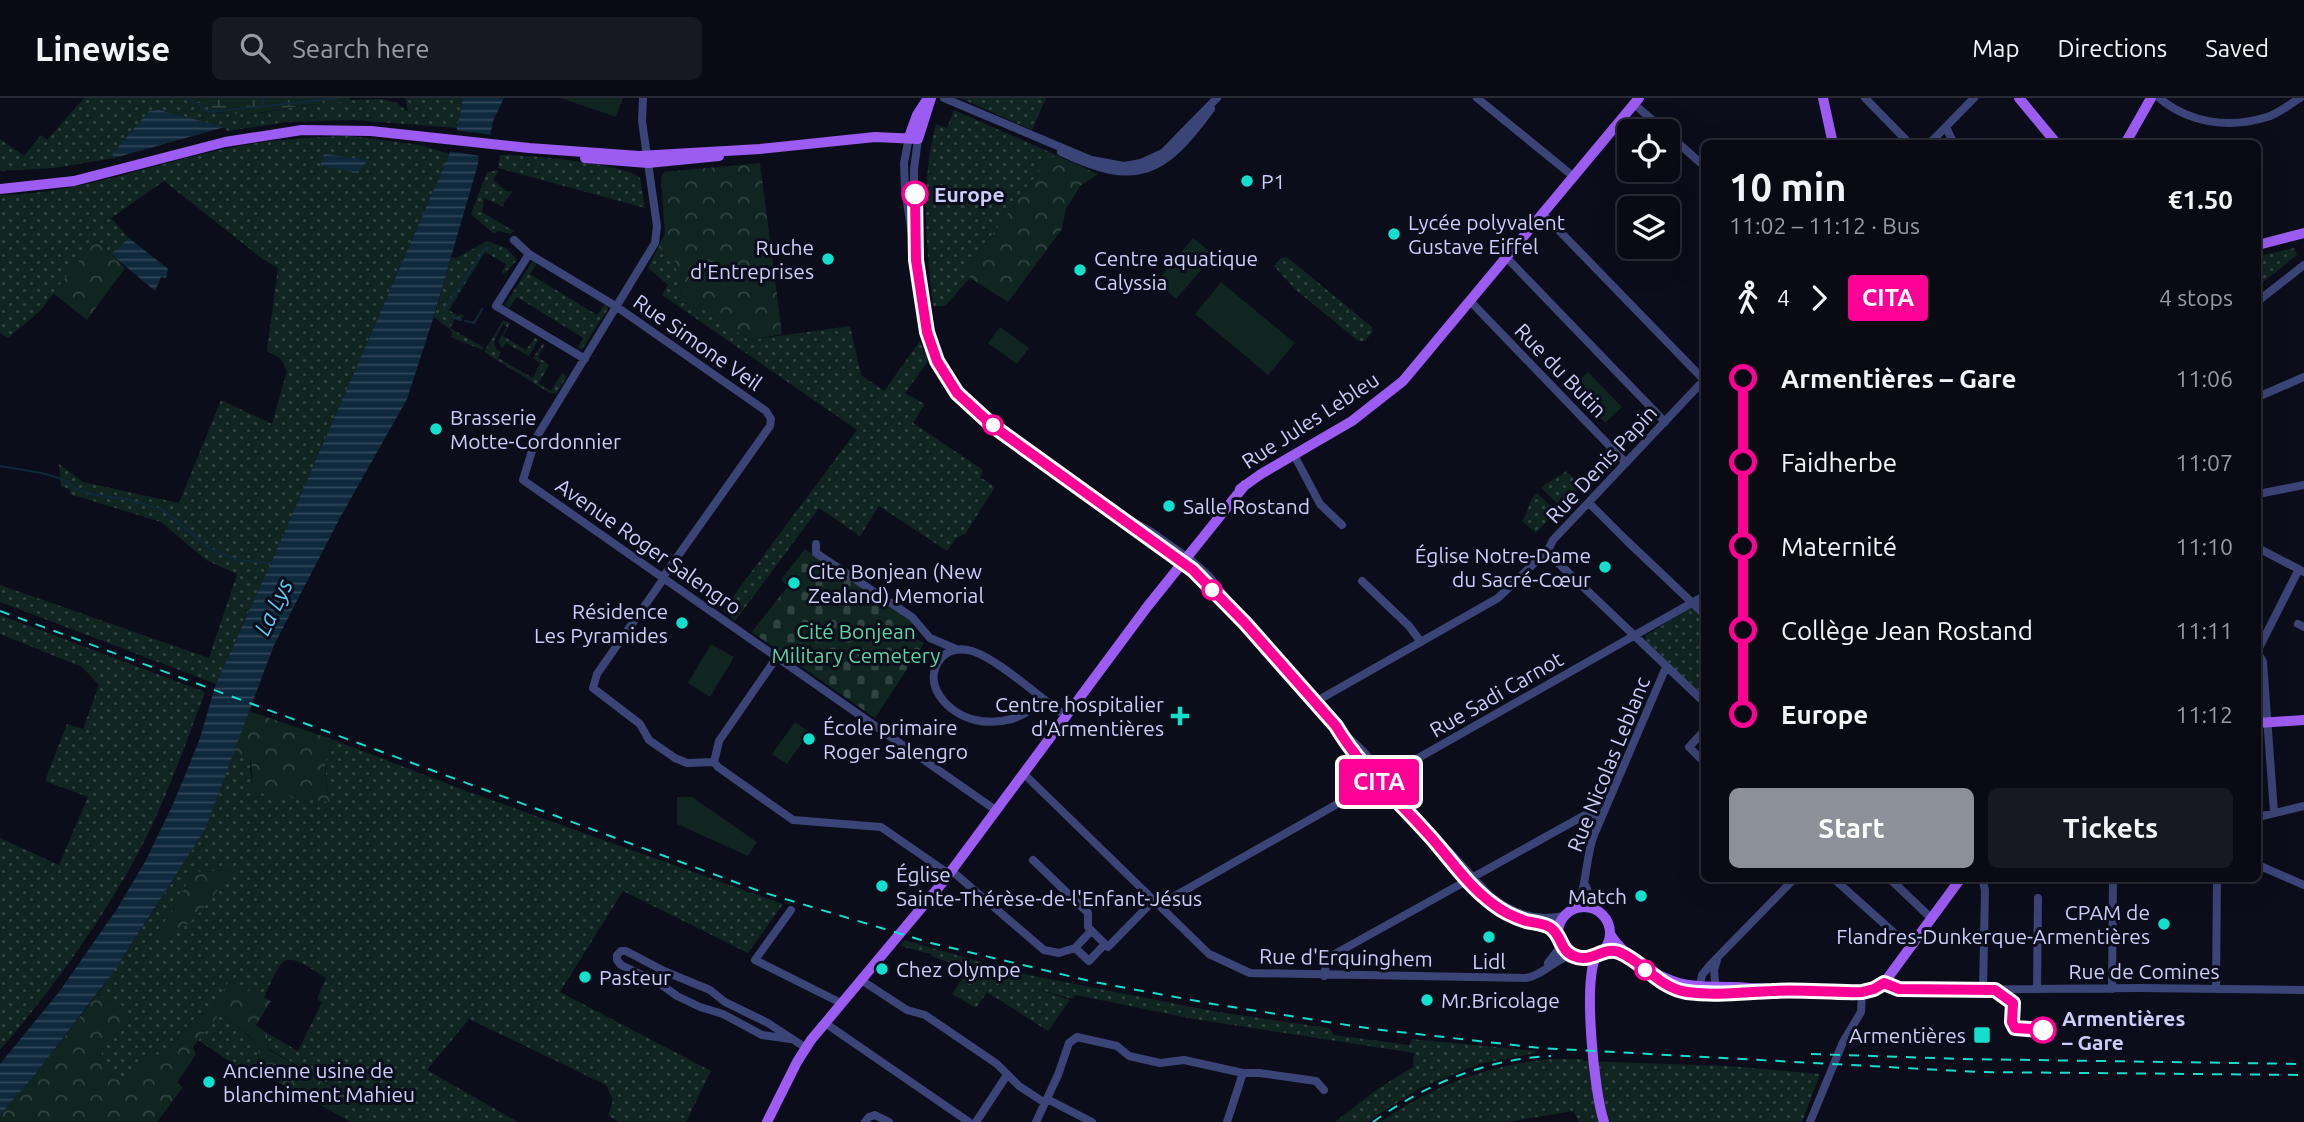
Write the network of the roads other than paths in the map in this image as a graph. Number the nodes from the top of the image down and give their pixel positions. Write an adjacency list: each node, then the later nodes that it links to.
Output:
1 (643, 98): 26 (street)
2 (930, 98): 18 (main road)
3 (944, 98): 4 (street)
4 (1218, 98)
5 (1478, 98): 28 (street)
6 (1823, 98): 19 (main road)
7 (1865, 98): 20 (street)
8 (1974, 98): 17 (street)
9 (2018, 98): 23 (main road)
10 (2151, 98): 24 (main road)
11 (2159, 98): 15 (street)
12 (2169, 98): 15 (street)
13 (2300, 98): 15 (street)
14 (1637, 101): 16 (street); 28 (main road, Rue Jules Lebleu)
15 (2184, 114)
16 (1654, 119)
17 (1946, 127): 21 (street); 22 (street)
18 (914, 138): 26 (main road); 55 (street)
19 (1832, 140)
20 (1906, 140)
21 (1934, 140)
22 (1952, 140)
23 (2054, 140)
24 (2127, 140)
25 (1680, 145): 27 (street)
26 (647, 160): 29 (main road); 39 (street)
27 (1701, 163)
28 (1574, 177): 30 (main road, Rue Jules Lebleu)
29 (0, 189)
30 (1544, 214): 35 (main road, Rue Jules Lebleu); 41 (street)
31 (2304, 233): 33 (main road)
32 (514, 240): 34 (street)
33 (2261, 244)
34 (529, 254): 39 (street); 40 (street)
35 (1507, 258): 38 (main road, Rue Jules Lebleu); 45 (street)
36 (2304, 265): 37 (street)
37 (2261, 299)
38 (1471, 302): 46 (main road, Rue Jules Lebleu); 47 (street, Rue du Butin)
39 (617, 307): 40 (street); 57 (street, Rue Simone Veil)
40 (585, 359): 57 (street, Avenue Roger Salengro)
41 (1701, 377)
42 (2304, 377): 44 (street)
43 (1701, 383): 45 (street, Rue Denis Papin)
44 (2261, 396)
45 (1665, 422): 47 (street, Rue Denis Papin)
46 (1294, 455): 51 (street); 55 (main road, Rue Jules Lebleu)
47 (1626, 463): 50 (street, Rue Denis Papin)
48 (2304, 485): 49 (street)
49 (2261, 493)
50 (1589, 503): 53 (street, Rue Denis Papin); 60 (street)
51 (1342, 526)
52 (817, 544): 65 (street)
53 (1548, 550): 62 (street); 63 (street, Rue Denis Papin)
54 (2261, 550): 56 (street)
55 (1183, 558): 71 (street); 72 (main road, Rue Jules Lebleu)
56 (2301, 570): 64 (street)
57 (664, 578): 66 (street, Avenue Roger Salengro); 77 (street)
58 (1362, 581): 63 (street)
59 (1701, 598): 60 (street, Rue Sadi Carnot)
60 (1692, 602): 61 (street); 62 (street, Rue Sadi Carnot)
61 (1701, 611)
62 (1633, 635): 68 (street); 79 (street, Rue Sadi Carnot)
63 (1421, 642): 71 (street, Rue Denis Papin)
64 (2261, 645)
65 (956, 649): 70 (street); 70 (street)
66 (777, 657): 77 (street); 81 (street, Avenue Roger Salengro)
67 (2261, 658): 74 (street)
68 (1666, 667): 69 (street); 84 (street, Rue Nicolas Leblanc)
69 (1701, 699)
70 (1045, 701): 72 (street)
71 (1315, 702): 79 (street)
72 (1065, 715): 78 (main road, Rue Jules Lebleu)
73 (2304, 720): 74 (main road)
74 (2263, 723): 82 (street)
75 (1701, 734): 76 (street)
76 (1701, 758)
77 (713, 762): 87 (street)
78 (1023, 773): 81 (main road, Rue Jules Lebleu); 101 (street, Rue d'Erquinghem)
79 (1382, 779): 89 (street); 101 (street, Rue Sadi Carnot)
80 (2304, 806): 82 (street)
81 (997, 810): 87 (main road, Rue Jules Lebleu)
82 (2274, 813): 83 (street)
83 (2261, 816)
84 (1601, 817): 88 (street, Rue Nicolas Leblanc); 89 (street)
85 (1033, 860): 106 (street)
86 (2261, 866): 98 (street)
87 (950, 873): 110 (street); 117 (main road, Rue Jules Lebleu)
88 (1585, 874): 102 (street, Rue Nicolas Leblanc); 104 (street, Rue Nicolas Leblanc)
89 (1470, 879): 104 (street); 108 (street); 116 (street)
90 (1791, 882): 114 (street)
91 (1837, 882): 111 (street)
92 (1893, 882): 105 (street)
93 (1958, 882): 99 (main road)
94 (1962, 882): 99 (main road)
95 (1983, 882): 124 (street)
96 (2113, 882): 120 (street)
97 (2217, 882): 121 (street)
98 (2304, 885)
99 (1954, 889): 105 (main road)
100 (2038, 898): 119 (street)
101 (1156, 903): 109 (street, Rue Sadi Carnot); 116 (street, Rue d'Erquinghem)
102 (1594, 909): 104 (main road); 107 (main road)
103 (791, 910): 129 (street)
104 (1570, 912): 108 (main road)
105 (1932, 919): 111 (main road)
106 (1091, 931): 109 (street); 110 (street)
107 (1610, 934): 112 (main road); 122 (main road)
108 (1559, 939): 113 (main road); 115 (street)
109 (1106, 945): 110 (street)
110 (1075, 948)
111 (1910, 948): 118 (main road)
112 (1598, 954): 113 (main road); 122 (main road); 127 (main road)
113 (1575, 957): 115 (street, Rue d'Erquinghem); 127 (main road)
114 (1718, 957): 122 (street); 123 (street)
115 (1536, 975): 116 (street, Rue d'Erquinghem)
116 (1324, 976)
117 (861, 979): 129 (main road, Rue Jules Lebleu); 135 (street)
118 (1884, 983): 124 (street, Rue de Comines); 126 (main road)
119 (2037, 989): 120 (street, Rue de Comines); 124 (street, Rue de Comines)
120 (2112, 989): 121 (street, Rue de Comines)
121 (2216, 989): 125 (street, Rue de Comines)
122 (1699, 990): 123 (main road)
123 (1716, 990): 126 (main road)
124 (1983, 990)
125 (2304, 990)
126 (1862, 992): 147 (street)
127 (1591, 994): 146 (main road)
128 (717, 996): 130 (street); 130 (street); 132 (street)
129 (841, 1003): 131 (main road, Rue Jules Lebleu)
130 (710, 1010): 132 (street)
131 (825, 1023): 133 (main road, Rue Jules Lebleu); 141 (street)
132 (790, 1039): 133 (street)
133 (806, 1048): 138 (main road, Rue Jules Lebleu)
134 (1244, 1073): 136 (street); 137 (street); 145 (street)
135 (1007, 1075): 137 (street); 142 (street)
136 (1324, 1090)
137 (1046, 1101): 143 (street); 144 (street)
138 (767, 1122)
139 (865, 1122): 140 (street)
140 (889, 1122)
141 (969, 1122)
142 (976, 1122)
143 (1036, 1122)
144 (1092, 1122)
145 (1227, 1122)
146 (1604, 1122)
147 (1810, 1122)

